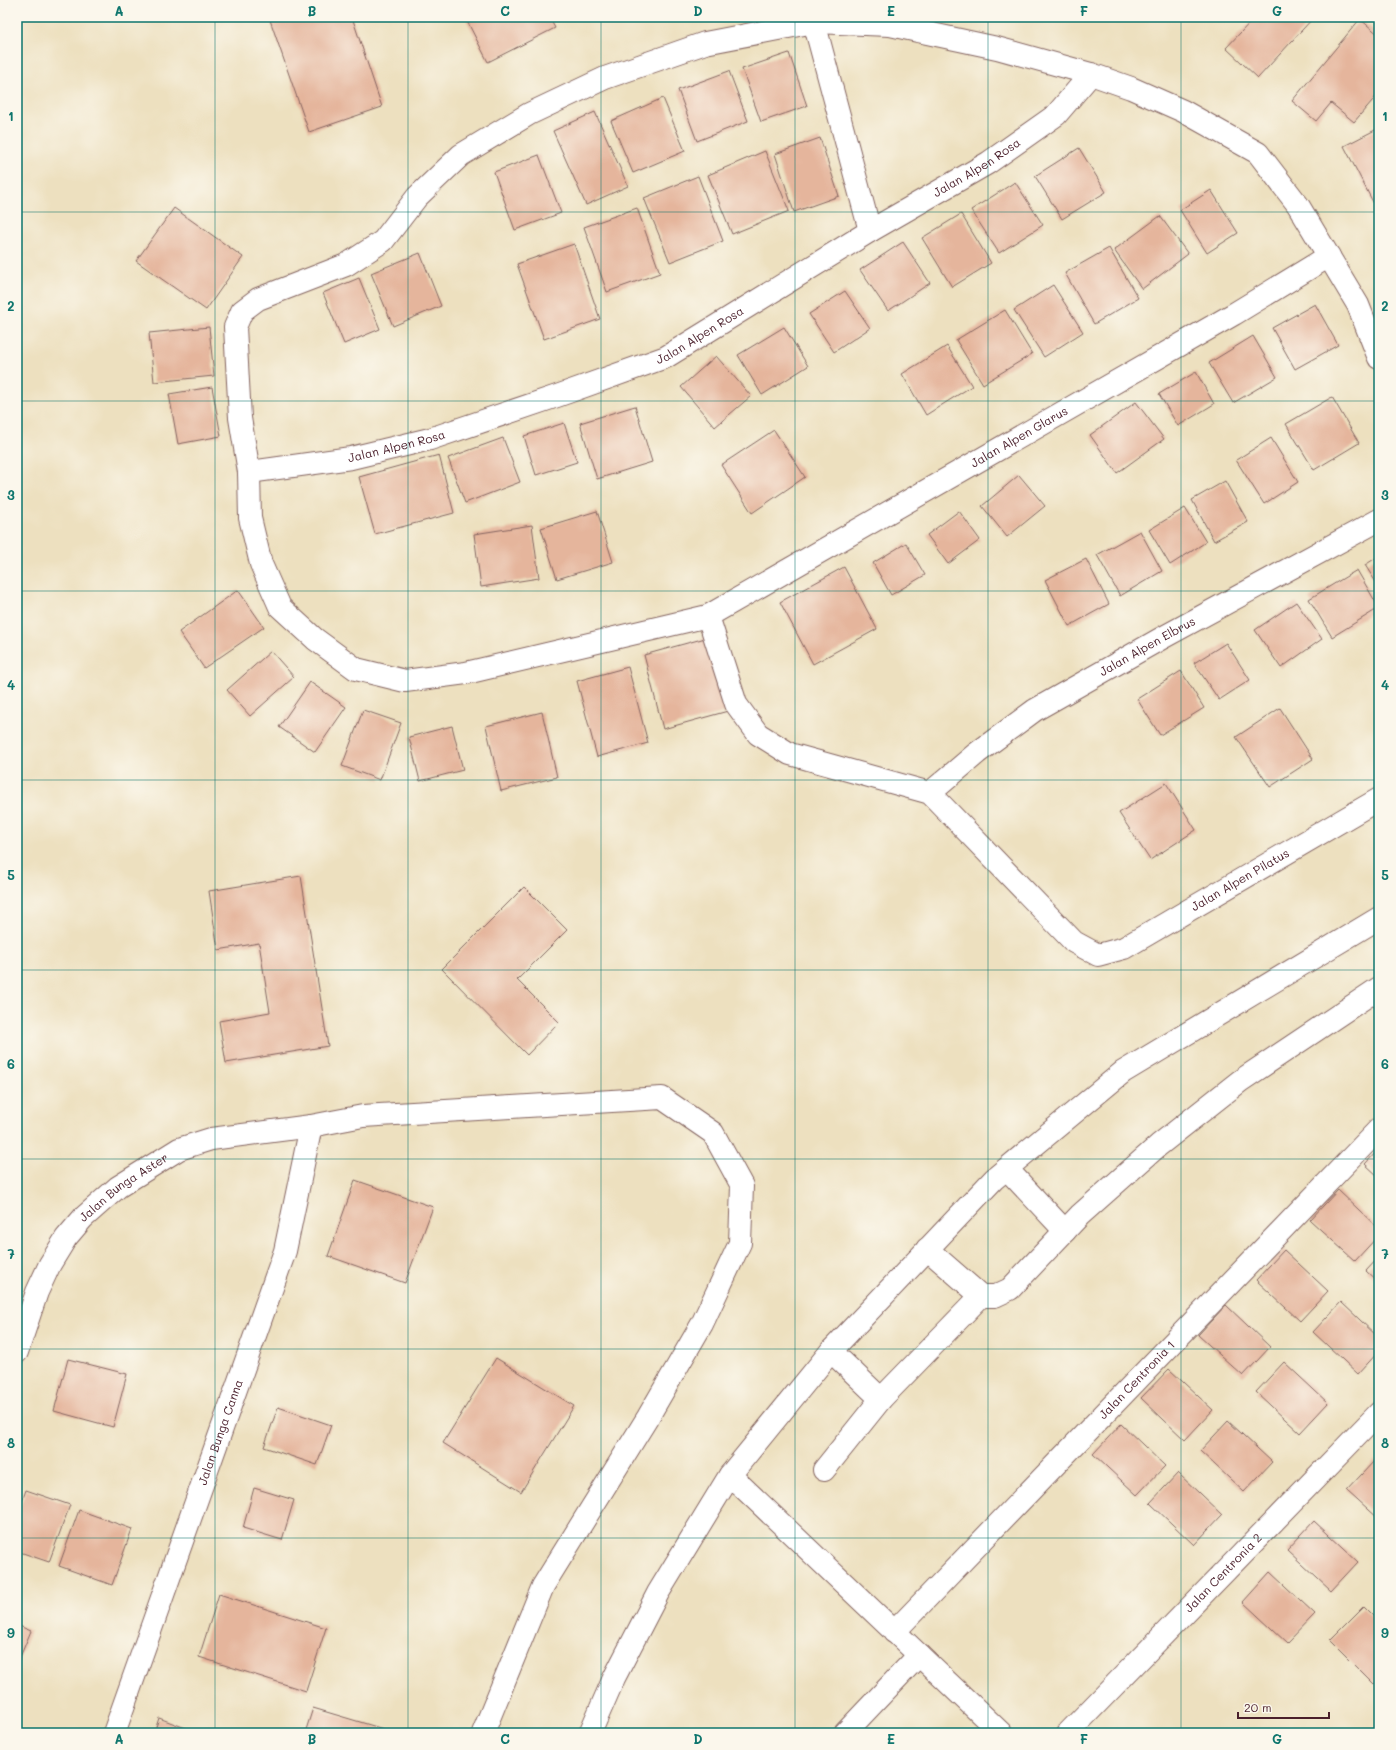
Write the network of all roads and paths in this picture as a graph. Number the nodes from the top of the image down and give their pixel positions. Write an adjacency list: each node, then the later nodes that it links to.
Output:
1 (814, 22): 2 (street, Jalan Alpen Glarus); 3 (street); 6 (street, Jalan Alpen Glarus)
2 (1091, 74): 3 (street, Jalan Alpen Rosa); 4 (street, Jalan Alpen Glarus)
3 (870, 232): 6 (street, Jalan Alpen Rosa)
4 (1329, 256): 5 (street, Jalan Alpen Glarus); 8 (street, Jalan Alpen Glarus)
5 (1379, 358)
6 (249, 472): 8 (street, Jalan Alpen Glarus)
7 (1379, 520): 9 (street, Jalan Alpen Elbrus)
8 (708, 616): 9 (street)
9 (930, 793): 10 (street, Jalan Alpen Pilatus)
10 (1379, 799)
11 (1379, 918): 15 (street)
12 (1379, 988): 16 (street)
13 (311, 1126): 20 (street, Jalan Bunga Aster); 27 (street, Jalan Bunga Canna); 28 (street, Jalan Bunga Aster)
14 (1379, 1129): 25 (street, Jalan Centronia 1)
15 (1006, 1169): 16 (street); 17 (street)
16 (1065, 1231): 18 (street)
17 (928, 1249): 18 (street); 19 (street)
18 (981, 1296): 21 (street)
19 (831, 1351): 21 (street); 24 (street)
20 (17, 1352)
21 (881, 1399): 23 (street)
22 (1379, 1413): 32 (street, Jalan Centronia 2)
23 (824, 1470)
24 (730, 1475): 25 (street); 29 (street)
25 (894, 1632): 26 (street)
26 (920, 1655): 30 (street); 31 (street)
27 (114, 1733)
28 (483, 1733)
29 (590, 1733)
30 (845, 1733)
31 (1001, 1733)
32 (1068, 1733)

